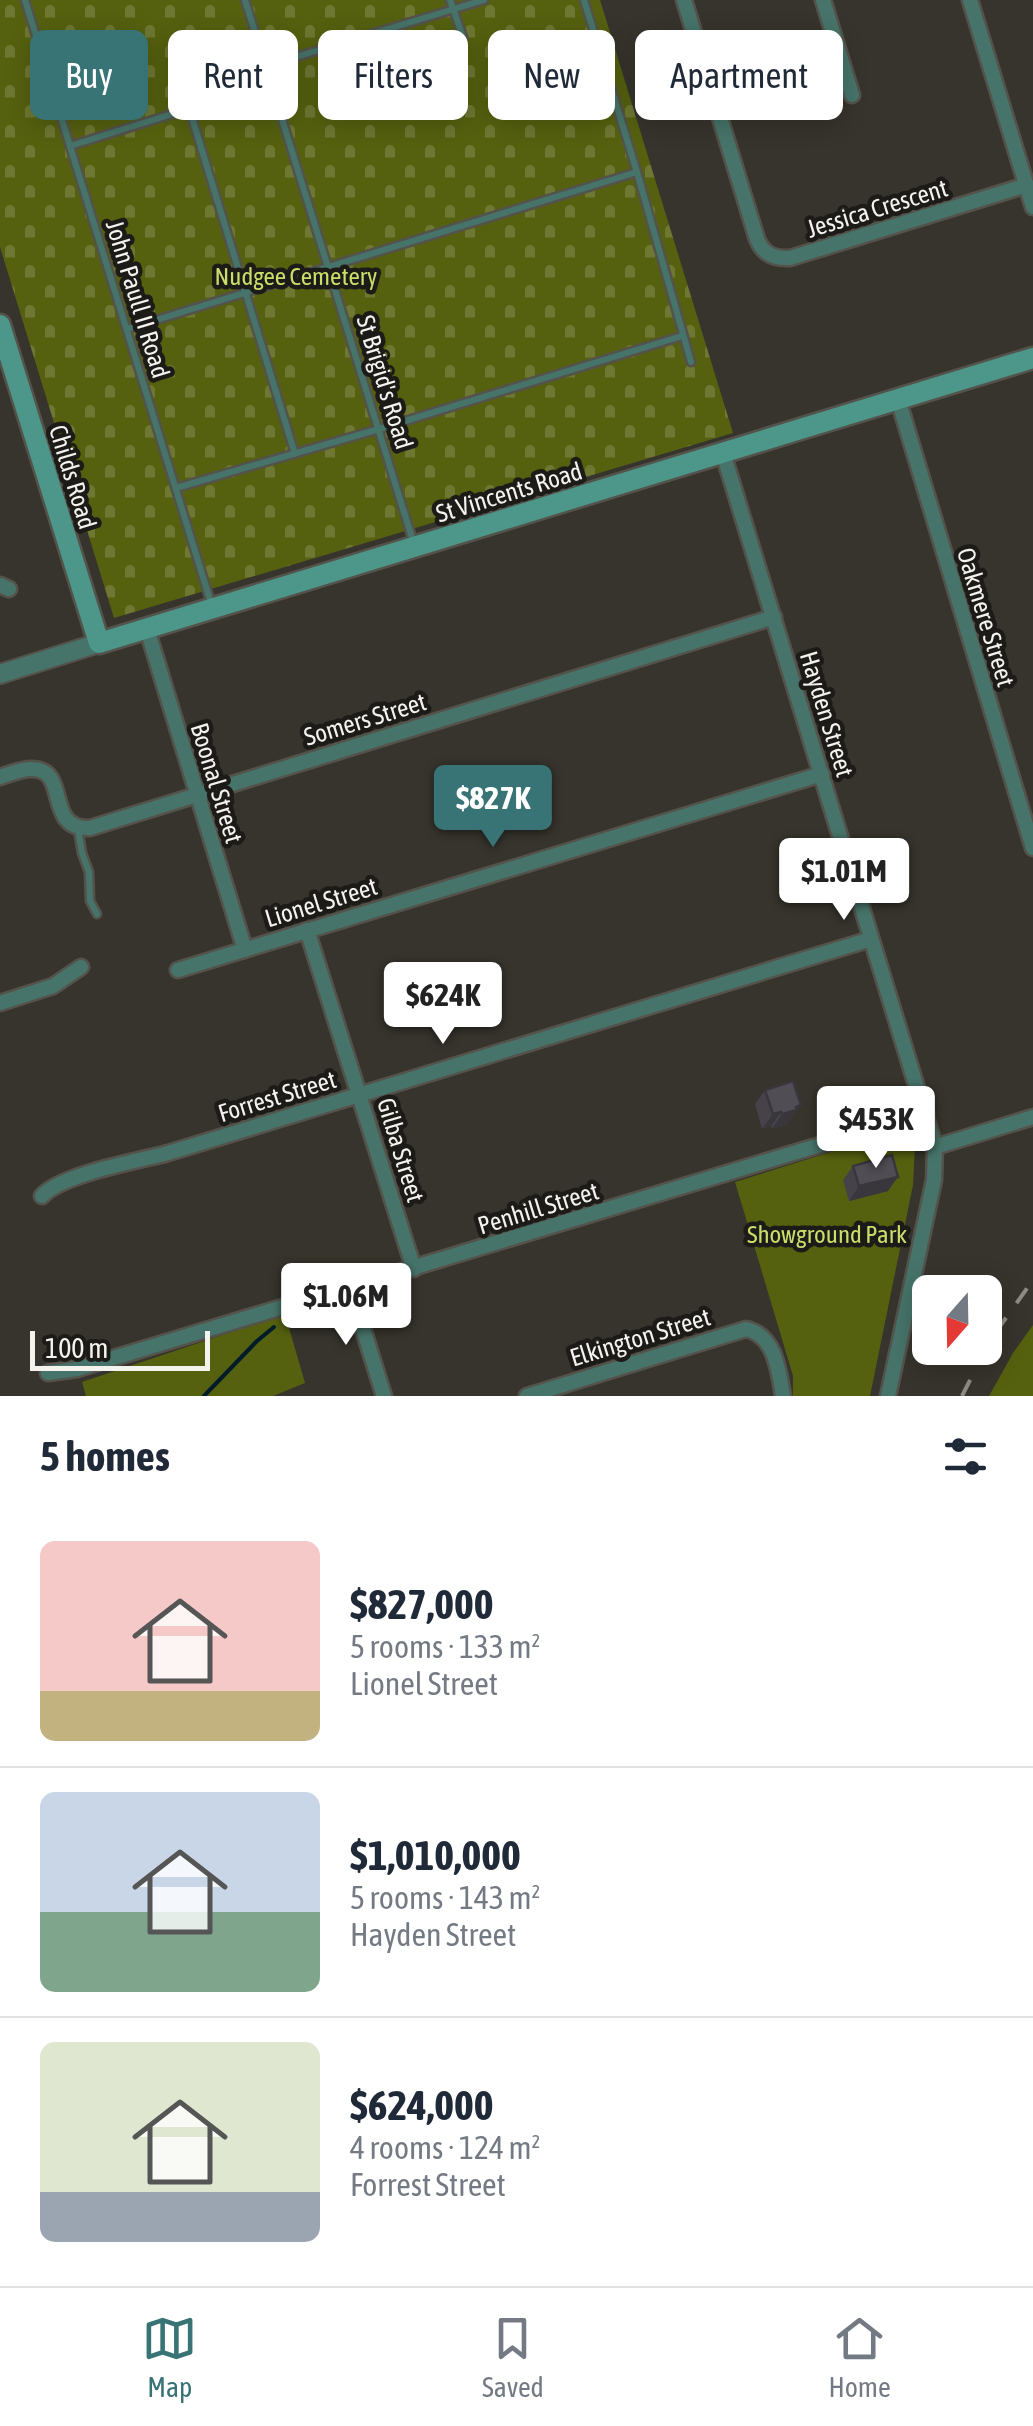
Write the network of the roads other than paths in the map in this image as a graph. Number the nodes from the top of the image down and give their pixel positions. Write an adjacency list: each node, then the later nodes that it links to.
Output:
1 (25, 0): 17 (lane, John Paull II Road)
2 (246, 0): 10 (lane, St Brigid's Road)
3 (450, 0): 9 (lane)
4 (484, 0): 9 (lane)
5 (584, 0): 18 (lane)
6 (684, 0): 19 (street, Jessica Crescent)
7 (823, 0): 13 (street)
8 (970, 0): 19 (street)
9 (453, 10): 11 (lane); 12 (lane)
10 (255, 30)
11 (460, 30)
12 (298, 56)
13 (852, 95)
14 (168, 115): 17 (lane)
15 (194, 120): 22 (lane)
16 (283, 120): 21 (lane, St Brigid's Road)
17 (70, 146): 24 (lane, John Paull II Road)
18 (637, 172): 21 (lane); 25 (lane)
19 (1027, 186): 20 (street)
20 (1033, 206)
21 (328, 266): 22 (lane); 29 (lane, St Brigid's Road)
22 (246, 292): 24 (lane); 31 (lane)
23 (0, 325): 37 (main road, Childs Road)
24 (126, 329): 32 (lane, John Paull II Road)
25 (682, 336): 27 (lane); 29 (lane)
26 (1033, 358): 28 (main road, St Vincents Road)
27 (691, 362)
28 (898, 399): 30 (main road, St Vincents Road); 43 (street, Oakmere Street)
29 (379, 429): 31 (lane); 33 (lane, St Brigid's Road)
30 (723, 452): 33 (main road, St Vincents Road); 35 (street, Hayden Street)
31 (295, 454): 32 (lane)
32 (176, 488): 34 (lane, John Paull II Road)
33 (415, 547): 34 (main road, St Vincents Road)
34 (213, 609): 36 (main road, St Vincents Road)
35 (774, 617): 39 (street, Hayden Street); 41 (street, Somers Street)
36 (147, 629): 37 (main road, St Vincents Road); 41 (street, Boonal Street)
37 (99, 644): 38 (street, St Vincents Road)
38 (0, 674)
39 (822, 774): 45 (street, Lionel Street); 46 (street, Hayden Street)
40 (0, 777): 42 (street)
41 (197, 794): 42 (street, Somers Street); 47 (street, Boonal Street)
42 (78, 828): 44 (lane)
43 (1033, 848)
44 (96, 914)
45 (308, 930): 47 (street, Lionel Street); 51 (street, Gilba Street)
46 (872, 939): 51 (street, Forrest Street); 52 (street, Hayden Street)
47 (245, 950): 49 (street, Lionel Street)
48 (81, 967): 50 (street)
49 (178, 970)
50 (0, 1003)
51 (360, 1095): 55 (street, Forrest Street); 56 (street, Gilba Street)
52 (926, 1113): 54 (street, Hayden Street); 56 (street, Penhill Street)
53 (1033, 1117): 54 (street)
54 (935, 1147): 62 (street, Hayden Street)
55 (42, 1196)
56 (414, 1269): 57 (street, Penhill Street)
57 (350, 1287): 58 (street, Penhill Street); 59 (street)
58 (48, 1373)
59 (384, 1396)
60 (526, 1396): 61 (street, Elkington Street)
61 (784, 1396)
62 (888, 1396)

